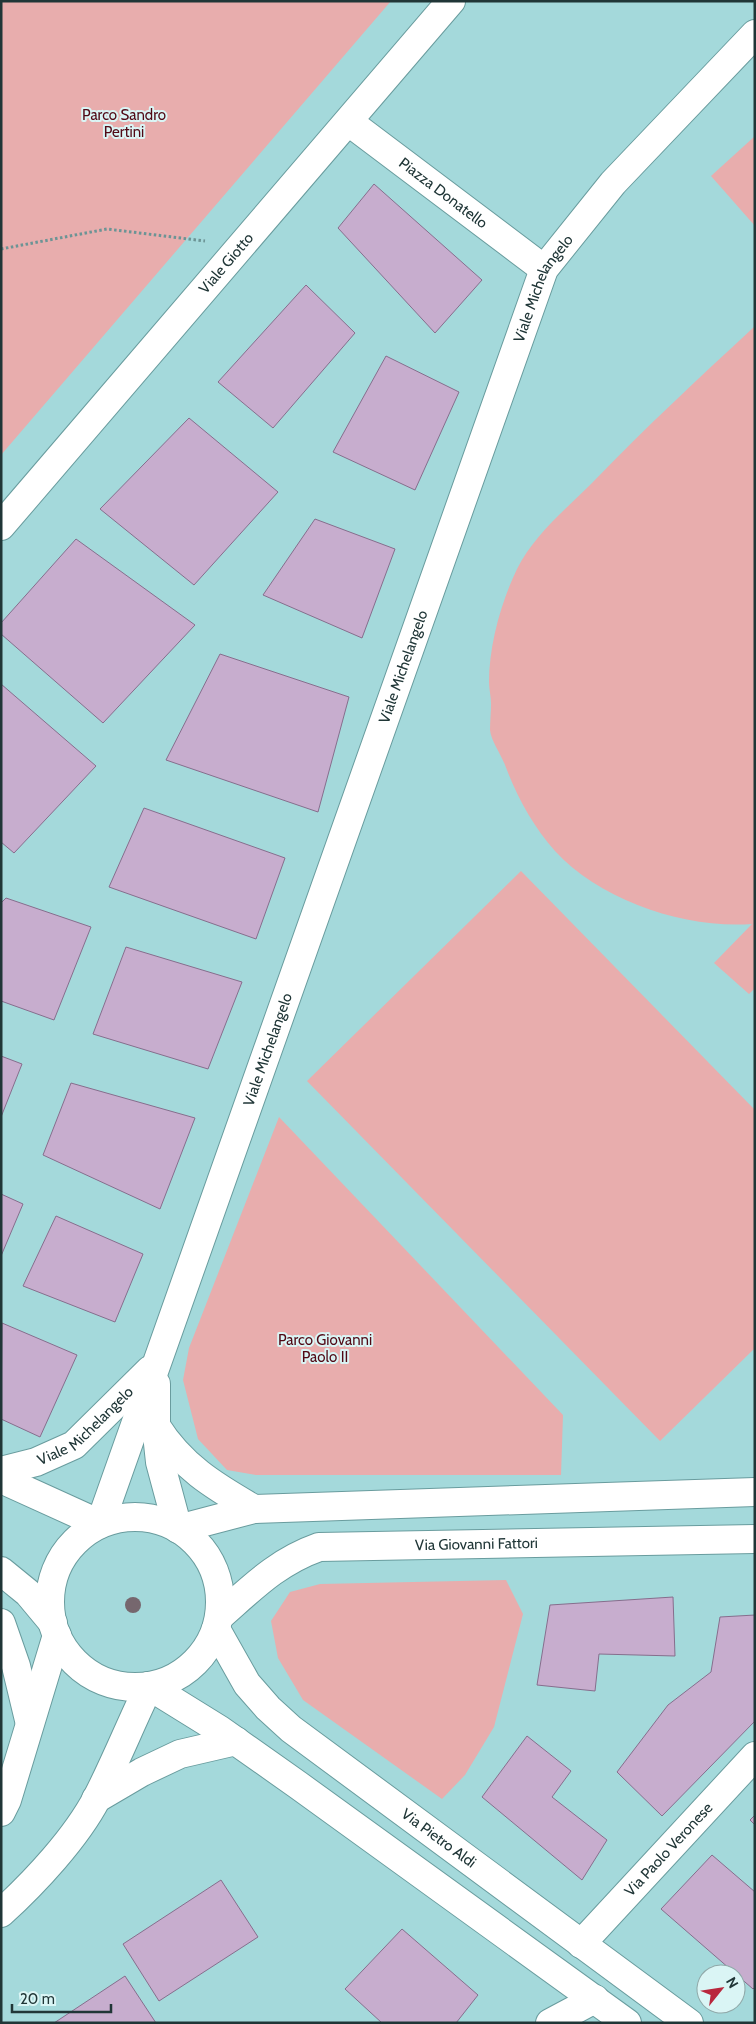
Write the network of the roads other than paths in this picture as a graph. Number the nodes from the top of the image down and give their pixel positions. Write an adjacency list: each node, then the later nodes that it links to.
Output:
1 (451, 1): 3 (street, Viale Giotto)
2 (755, 34): 4 (street, Viale Michelangelo)
3 (349, 122): 4 (street, Piazza Donatello); 5 (street, Viale Giotto)
4 (544, 269): 6 (street, Viale Michelangelo)
5 (1, 526)
6 (156, 1364): 7 (street, Viale Michelangelo); 8 (street, Viale Michelangelo); 12 (street, Viale Michelangelo)
7 (156, 1426): 11 (street); 13 (street, Viale Michelangelo)
8 (1, 1471)
9 (1, 1479): 12 (street)
10 (755, 1492): 11 (street)
11 (254, 1510): 13 (street)
12 (100, 1524): 13 (street); 18 (street)
13 (178, 1528): 17 (street)
14 (755, 1539): 17 (street, Via Giovanni Fattori)
15 (1, 1571): 18 (street)
16 (1, 1623): 20 (street)
17 (218, 1623): 19 (street); 26 (street, Via Pietro Aldi)
18 (55, 1629): 19 (street); 20 (street)
19 (148, 1686): 21 (street); 23 (street)
20 (29, 1723): 24 (street)
21 (236, 1741): 23 (street); 27 (street)
22 (755, 1756): 26 (street, Via Paolo Veronese)
23 (96, 1799): 25 (street)
24 (1, 1812)
25 (1, 1912)
26 (581, 1944): 30 (street, Via Pietro Aldi)
27 (595, 1999): 28 (street); 29 (street)
28 (550, 2023)
29 (627, 2023)
30 (689, 2023)

